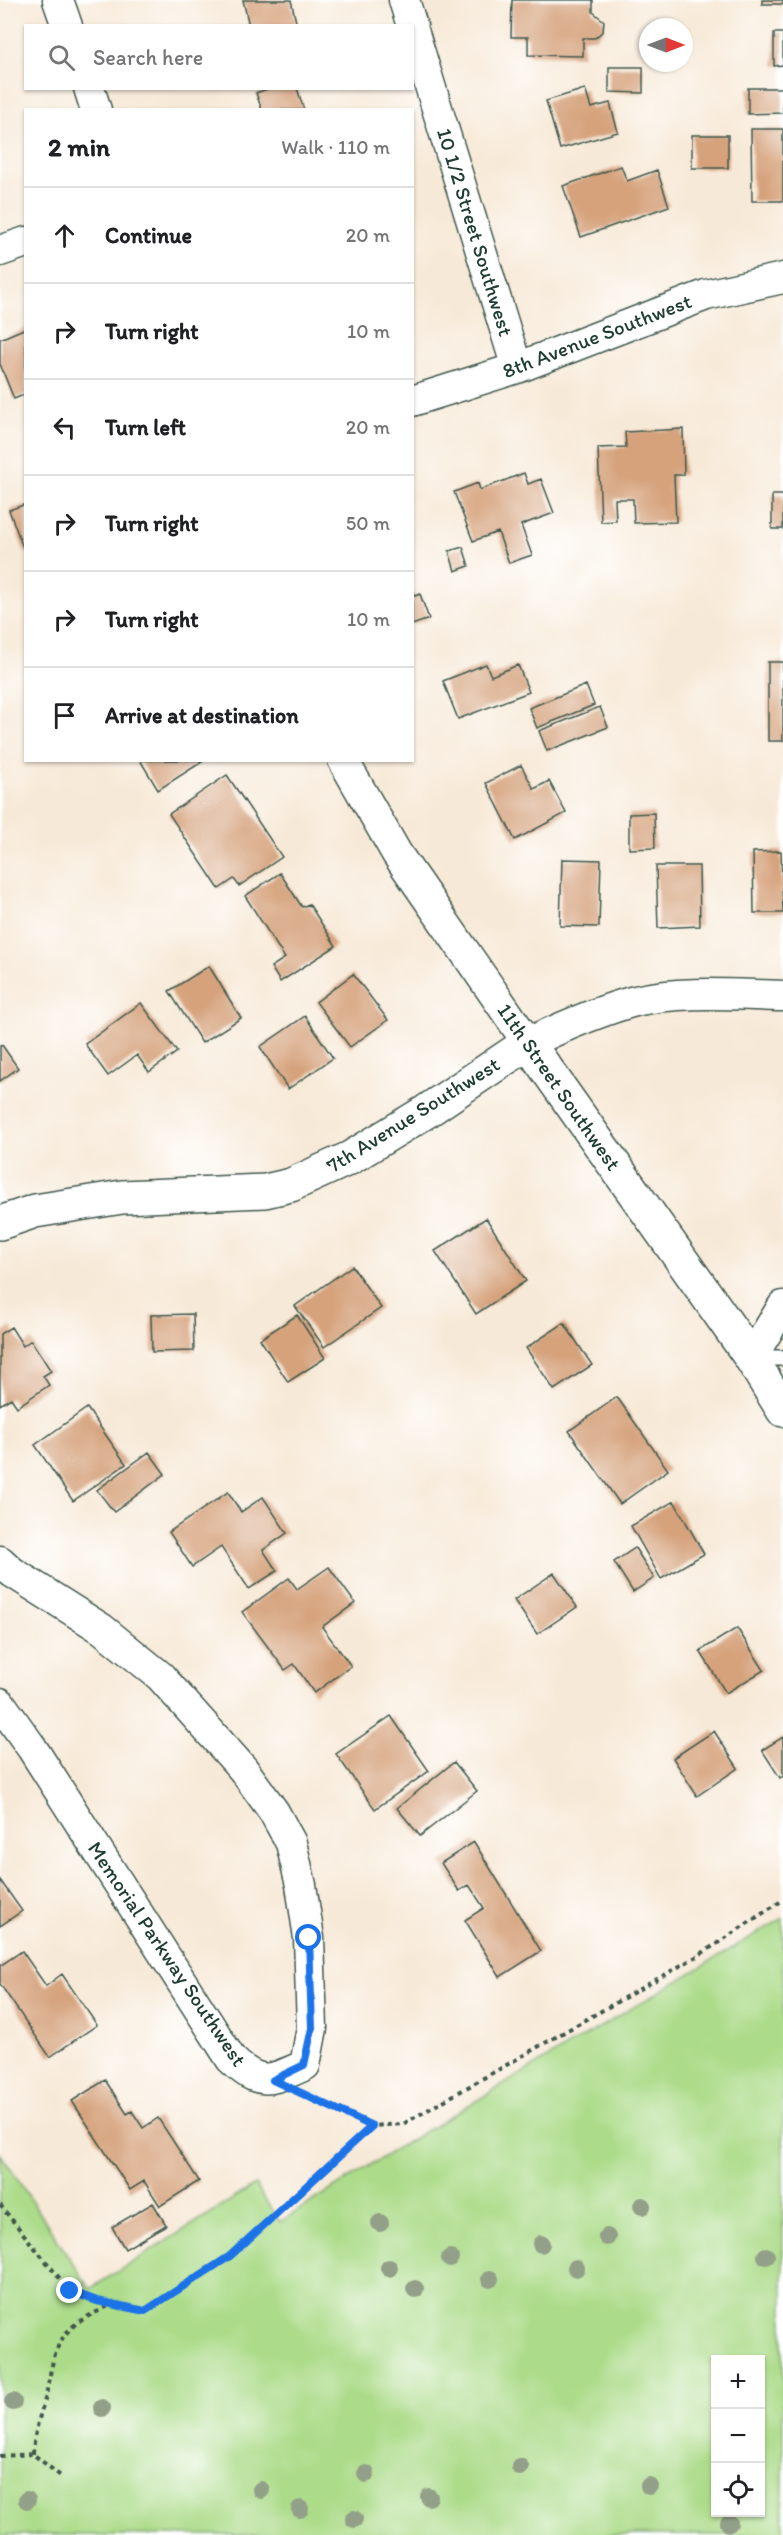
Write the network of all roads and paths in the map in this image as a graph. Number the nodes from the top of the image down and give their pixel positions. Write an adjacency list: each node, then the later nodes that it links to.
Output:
1 (58, 0): 3 (street)
2 (404, 0): 4 (street, 10 1/2 Street Southwest)
3 (66, 24)
4 (411, 24)
5 (414, 33): 11 (street, 10 1/2 Street Southwest)
6 (89, 90): 7 (street)
7 (95, 108)
8 (24, 243): 9 (street)
9 (0, 251)
10 (783, 278): 11 (street, 8th Avenue Southwest)
11 (517, 368): 12 (street, 8th Avenue Southwest)
12 (414, 399)
13 (344, 762): 15 (street, 11th Street Southwest)
14 (783, 996): 15 (street, 7th Avenue Southwest)
15 (528, 1043): 16 (street, 7th Avenue Southwest); 18 (street, 11th Street Southwest)
16 (0, 1223)
17 (783, 1306): 18 (street)
18 (751, 1358): 19 (lane); 20 (street, 11th Street Southwest)
19 (783, 1358)
20 (783, 1410)
21 (0, 1561): 24 (street)
22 (0, 1703): 24 (street, Memorial Parkway Southwest)
23 (783, 1900): 25 (path)
24 (273, 2080): 25 (path)
25 (372, 2126): 27 (path)
26 (0, 2205): 27 (path)
27 (112, 2304): 28 (path)
28 (33, 2454): 29 (path); 30 (path)
29 (0, 2457)
30 (63, 2478)

